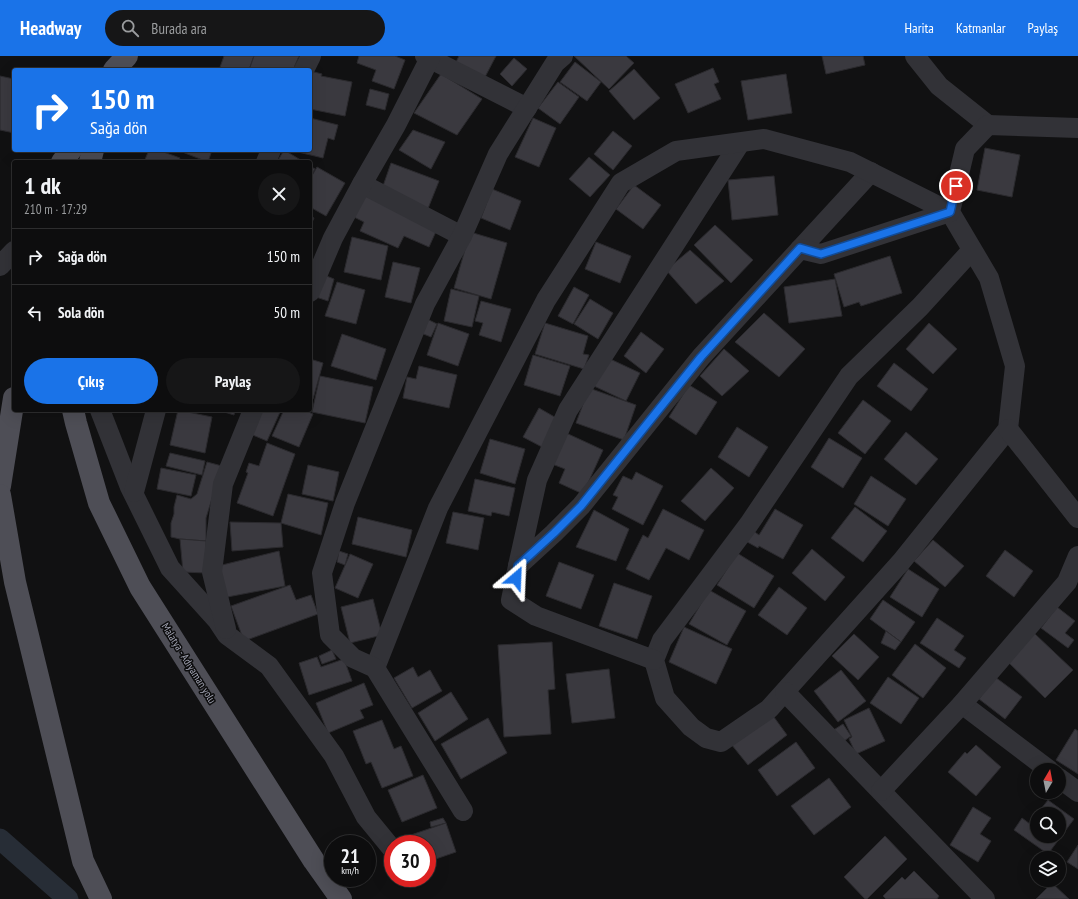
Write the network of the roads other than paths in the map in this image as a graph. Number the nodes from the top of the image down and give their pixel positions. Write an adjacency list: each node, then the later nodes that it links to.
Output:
1 (112, 56): 7 (main road)
2 (127, 56): 8 (main road)
3 (311, 56): 9 (street)
4 (563, 56): 10 (street)
5 (914, 56): 11 (street)
6 (429, 57): 10 (street); 15 (street)
7 (114, 68)
8 (116, 68)
9 (305, 68)
10 (527, 108): 17 (street)
11 (988, 125): 12 (street); 16 (street)
12 (1078, 128)
13 (740, 143): 14 (street); 34 (street); 37 (street)
14 (871, 172): 16 (street); 18 (street)
15 (362, 184): 17 (street); 22 (street)
16 (950, 212): 18 (street); 19 (street)
17 (462, 236): 37 (street)
18 (800, 248): 34 (street)
19 (972, 250): 28 (street); 36 (street)
20 (12, 253): 21 (street)
21 (0, 266)
22 (312, 287)
23 (12, 411): 29 (main road)
24 (73, 412): 47 (main road, Malatya - Adıyaman yolu)
25 (101, 412): 30 (street)
26 (155, 412): 30 (street)
27 (252, 412): 35 (street)
28 (1008, 429): 32 (street); 38 (street)
29 (0, 486)
30 (134, 492): 35 (street)
31 (0, 495): 46 (main road)
32 (1078, 518)
33 (1078, 556): 39 (street)
34 (518, 566): 36 (street)
35 (227, 635): 45 (street)
36 (654, 660): 38 (street)
37 (375, 668): 44 (street)
38 (785, 692): 42 (street)
39 (962, 704): 40 (street); 42 (street)
40 (1040, 763)
41 (1066, 783): 43 (street)
42 (881, 791): 48 (street)
43 (1078, 792)
44 (462, 811)
45 (384, 839)
46 (101, 899)
47 (341, 899)
48 (985, 899)

